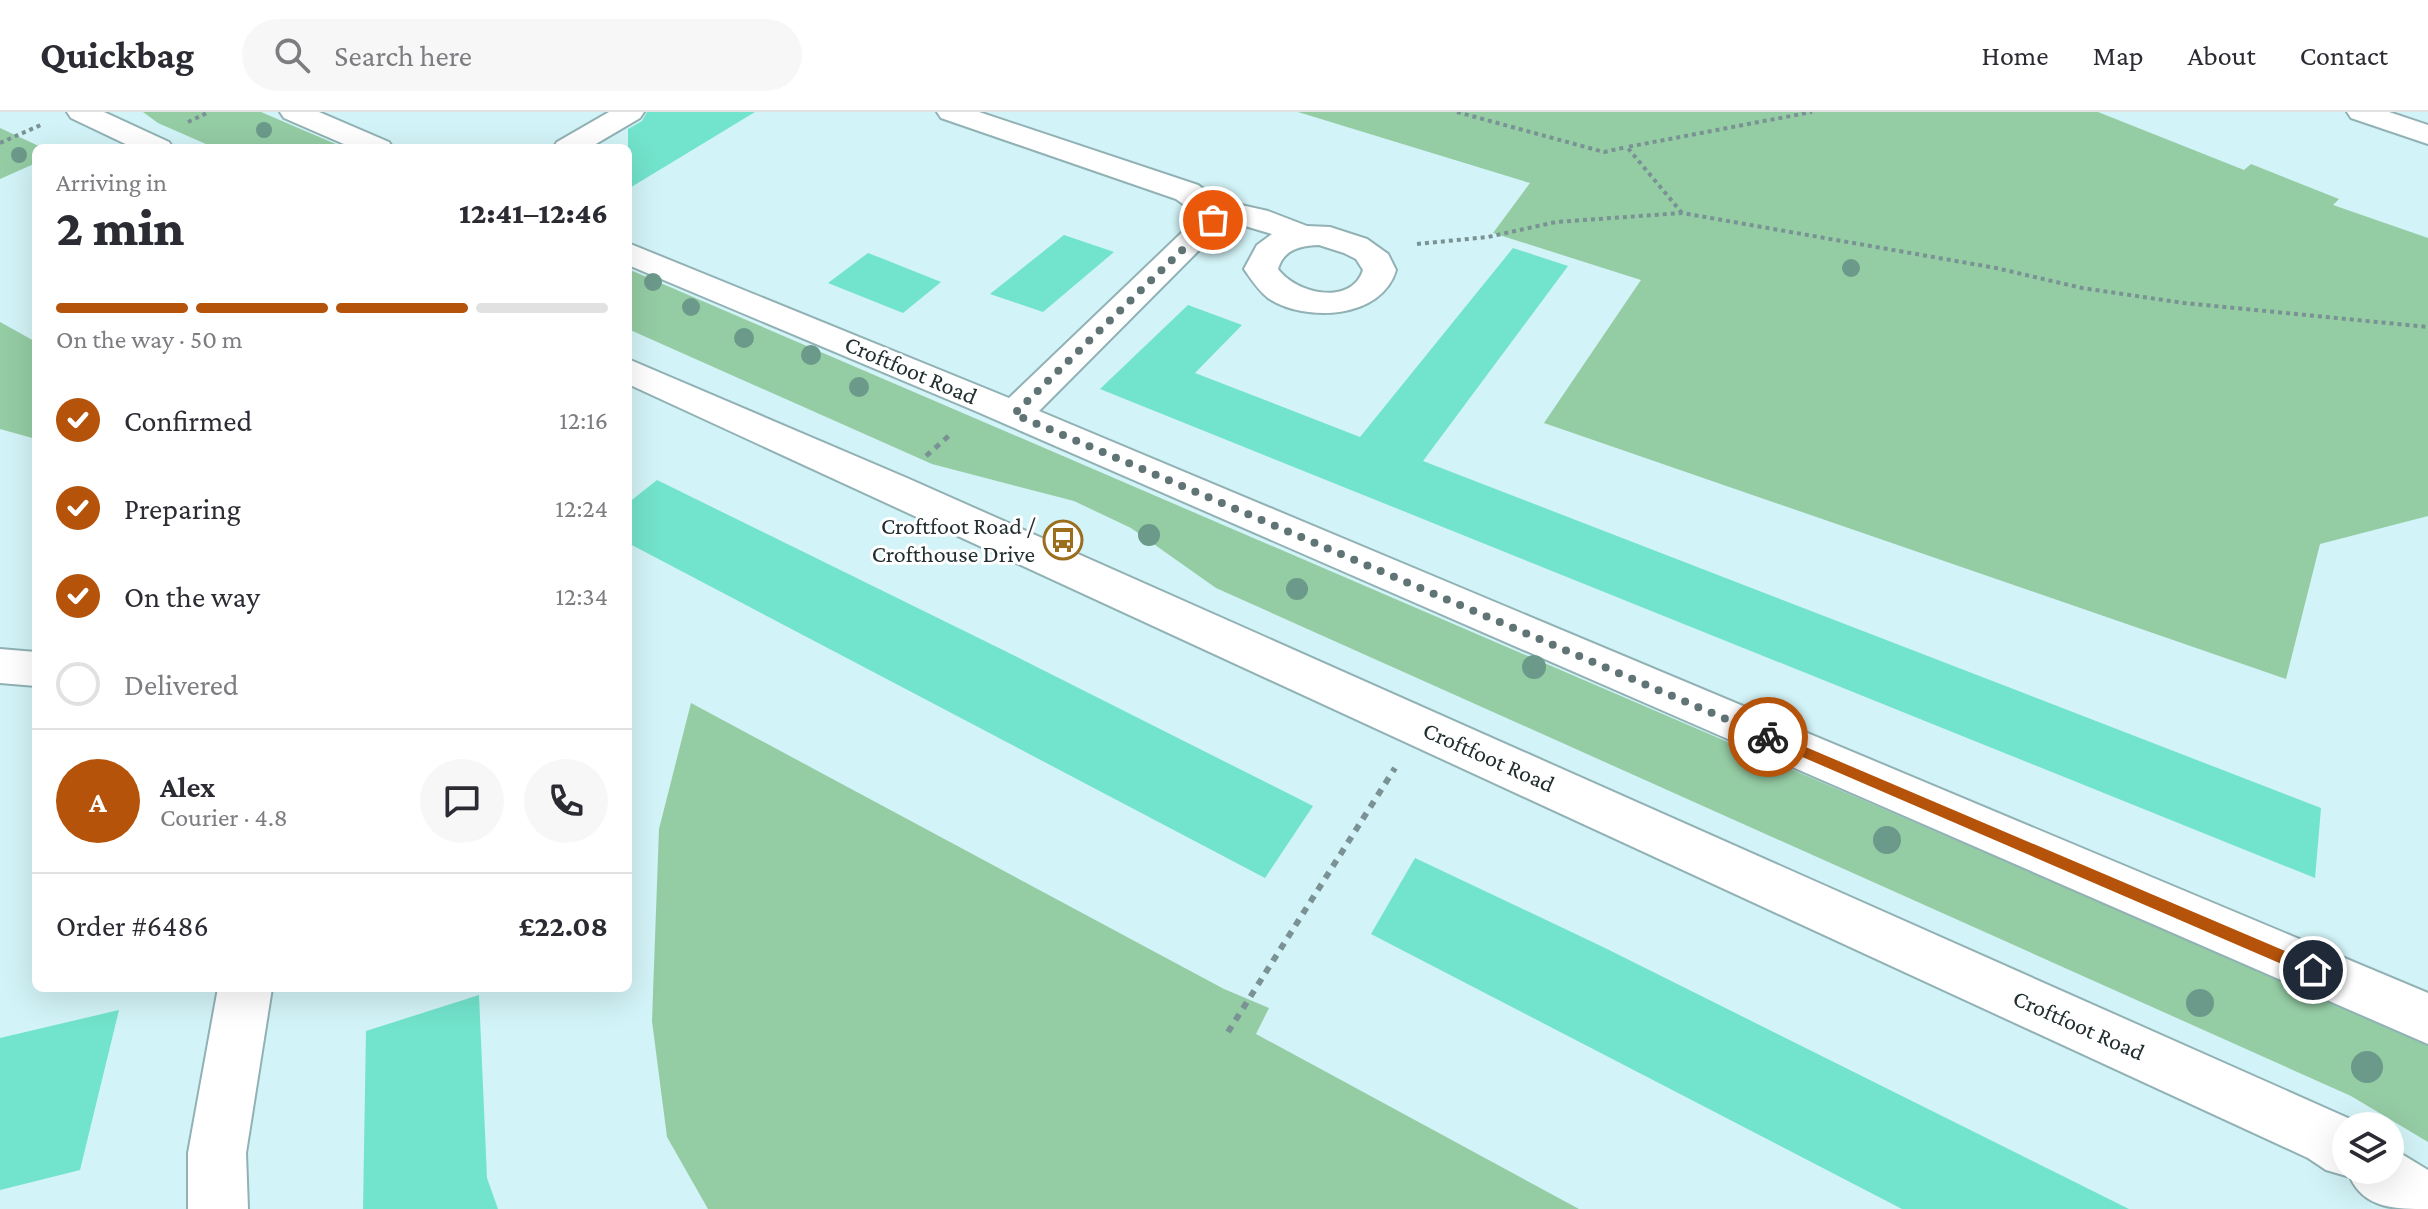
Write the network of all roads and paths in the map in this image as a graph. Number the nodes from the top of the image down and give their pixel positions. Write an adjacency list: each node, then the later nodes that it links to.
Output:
1 (294, 112): 11 (street)
2 (630, 112): 12 (street)
3 (951, 112): 14 (street)
4 (1457, 112): 13 (path)
5 (1812, 112): 13 (path)
6 (2361, 112): 8 (street)
7 (69, 115): 9 (path); 10 (street)
8 (2428, 135)
9 (0, 143)
10 (147, 144)
11 (369, 144)
12 (575, 144)
13 (1627, 147): 15 (path)
14 (1210, 209): 16 (street); 21 (street)
15 (1682, 213): 18 (path); 19 (path)
16 (1301, 236): 18 (street); 18 (street)
17 (632, 255): 21 (street, Croftfoot Road)
18 (1374, 258)
19 (2428, 327)
20 (638, 387): 22 (street, Croftfoot Road)
21 (1000, 408): 22 (path); 27 (street, Croftfoot Road)
22 (893, 487): 25 (street, Croftfoot Road)
23 (0, 666): 24 (street)
24 (32, 669)
25 (1421, 726): 28 (path); 29 (street, Croftfoot Road)
26 (244, 992): 32 (street)
27 (2428, 1019)
28 (1228, 1032)
29 (2332, 1142)
30 (2397, 1184): 31 (street)
31 (2428, 1205)
32 (218, 1209)

